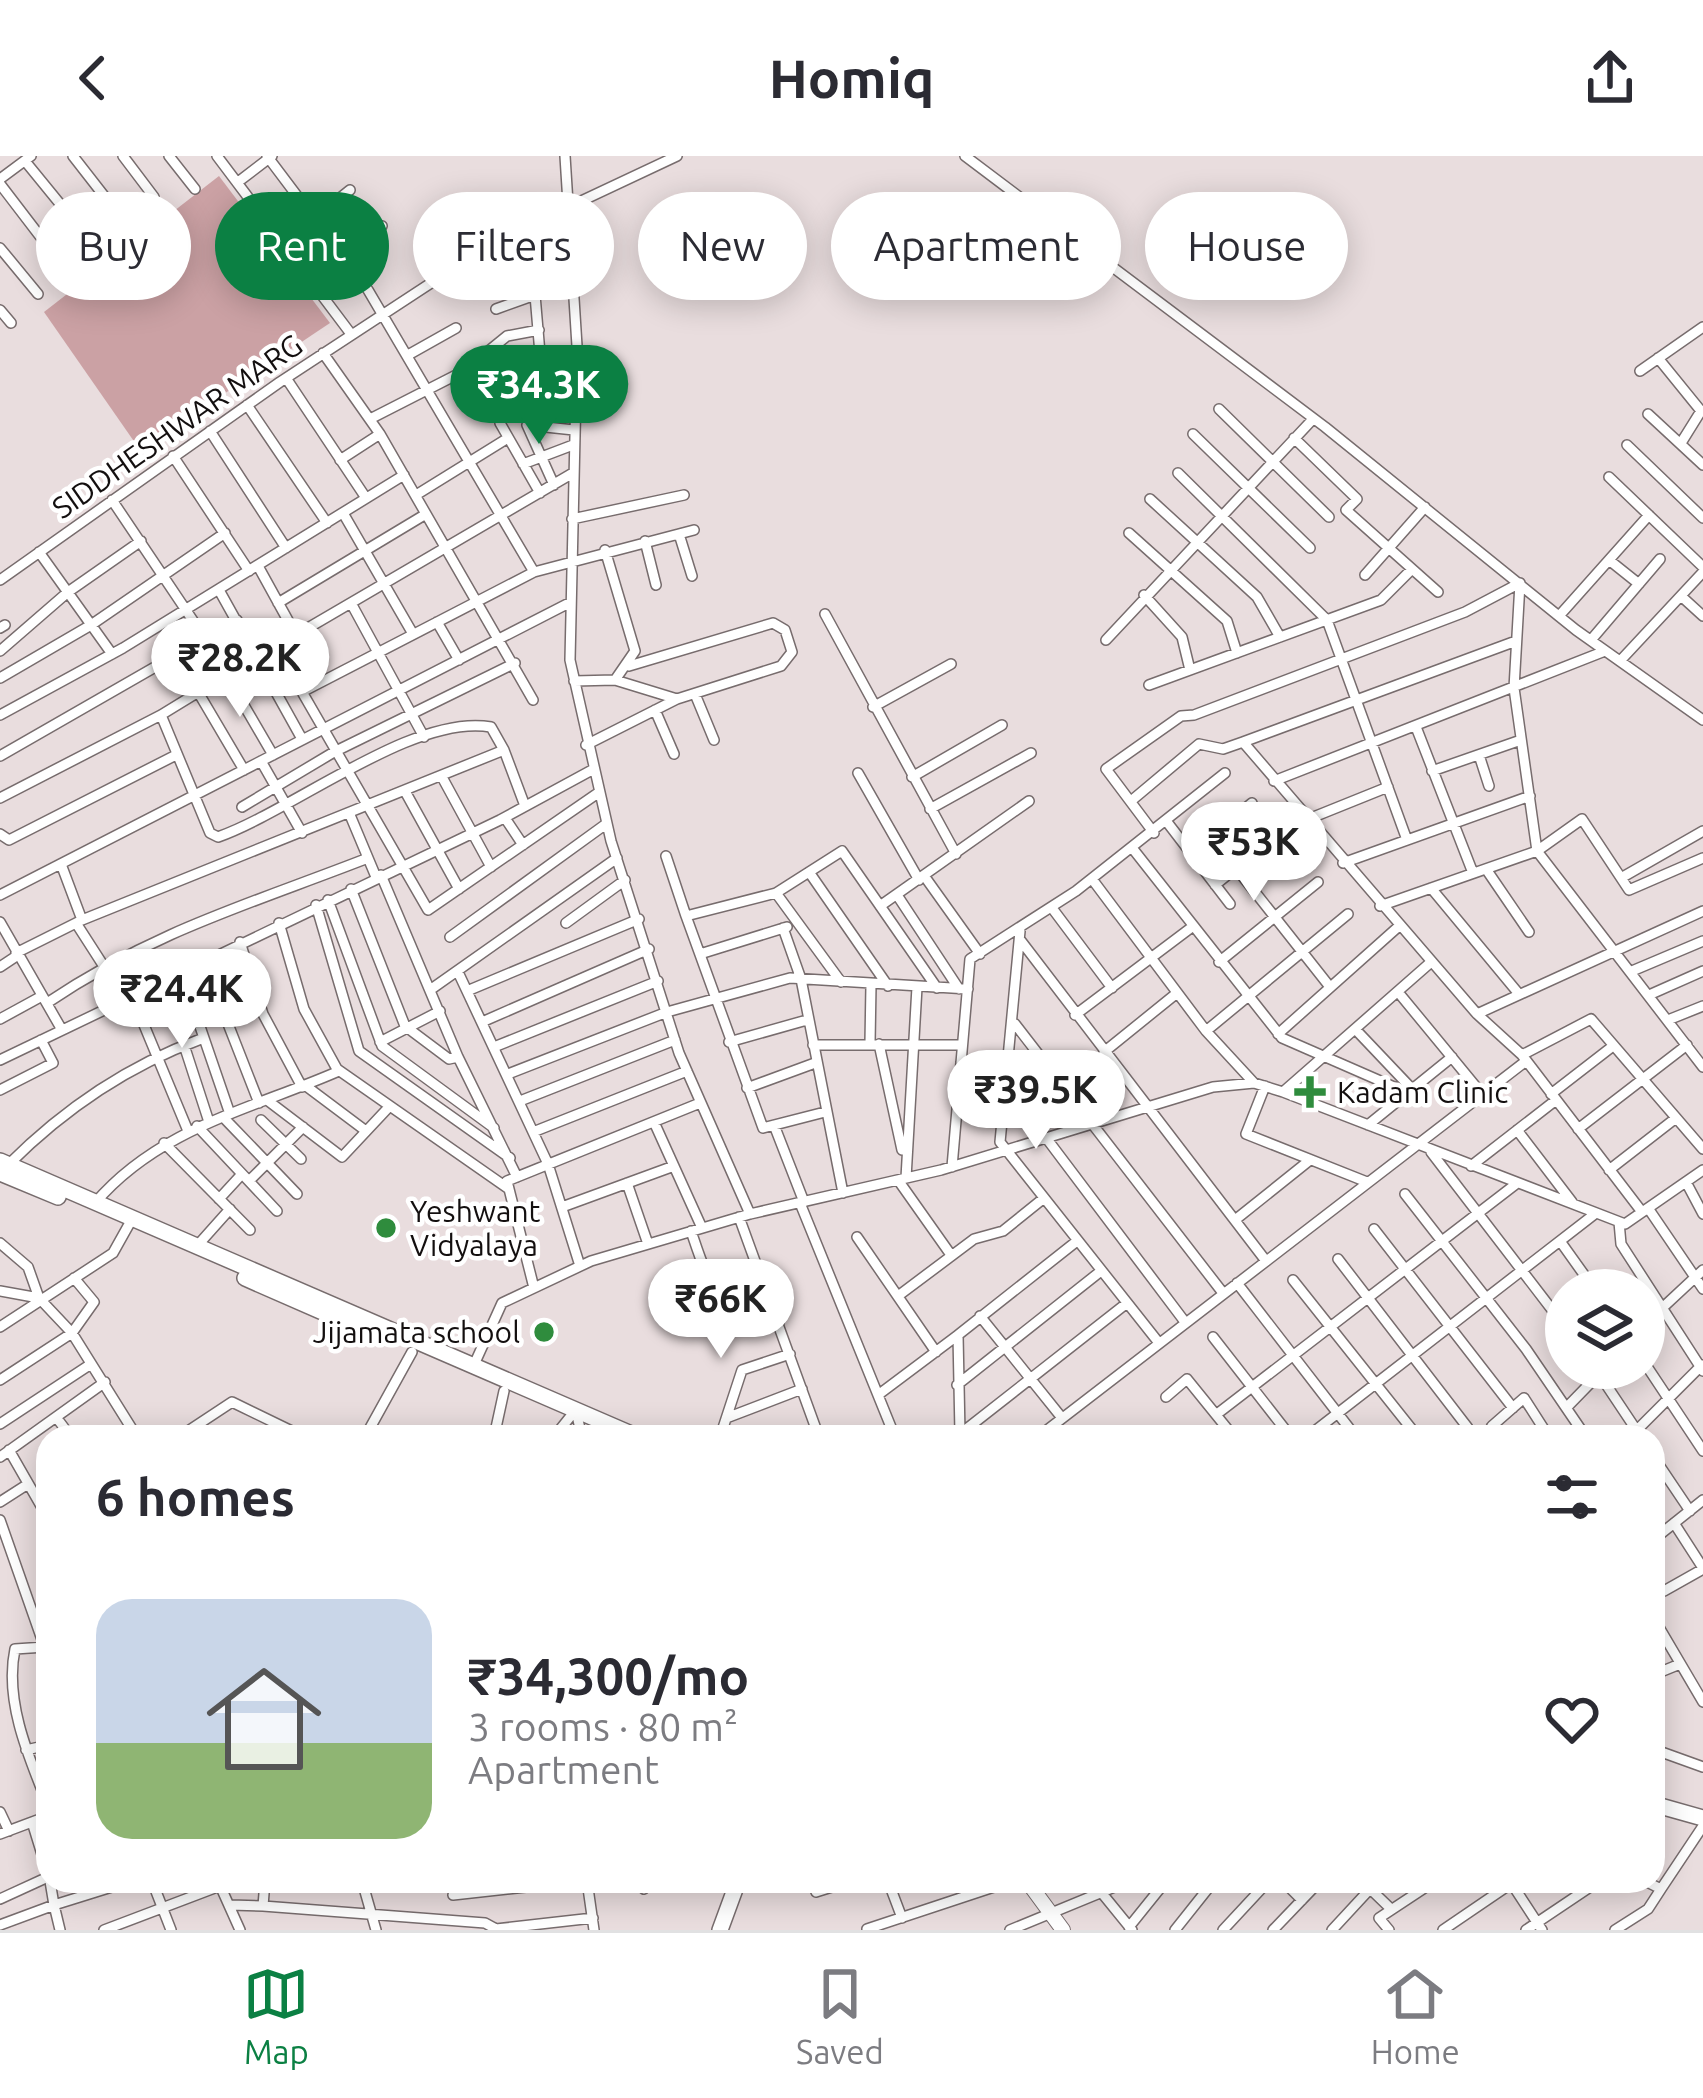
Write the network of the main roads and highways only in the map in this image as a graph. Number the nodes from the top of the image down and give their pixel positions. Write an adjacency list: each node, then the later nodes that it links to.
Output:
1 (3, 1167): 2 (main road); 2 (main road)
2 (130, 1223): 3 (main road); 4 (main road)
3 (577, 1425)
4 (610, 1425)
5 (1665, 1812): 6 (main road)
6 (1703, 1823)
7 (734, 1893): 9 (main road)
8 (1035, 1893): 10 (main road)
9 (721, 1930)
10 (1063, 1930)

